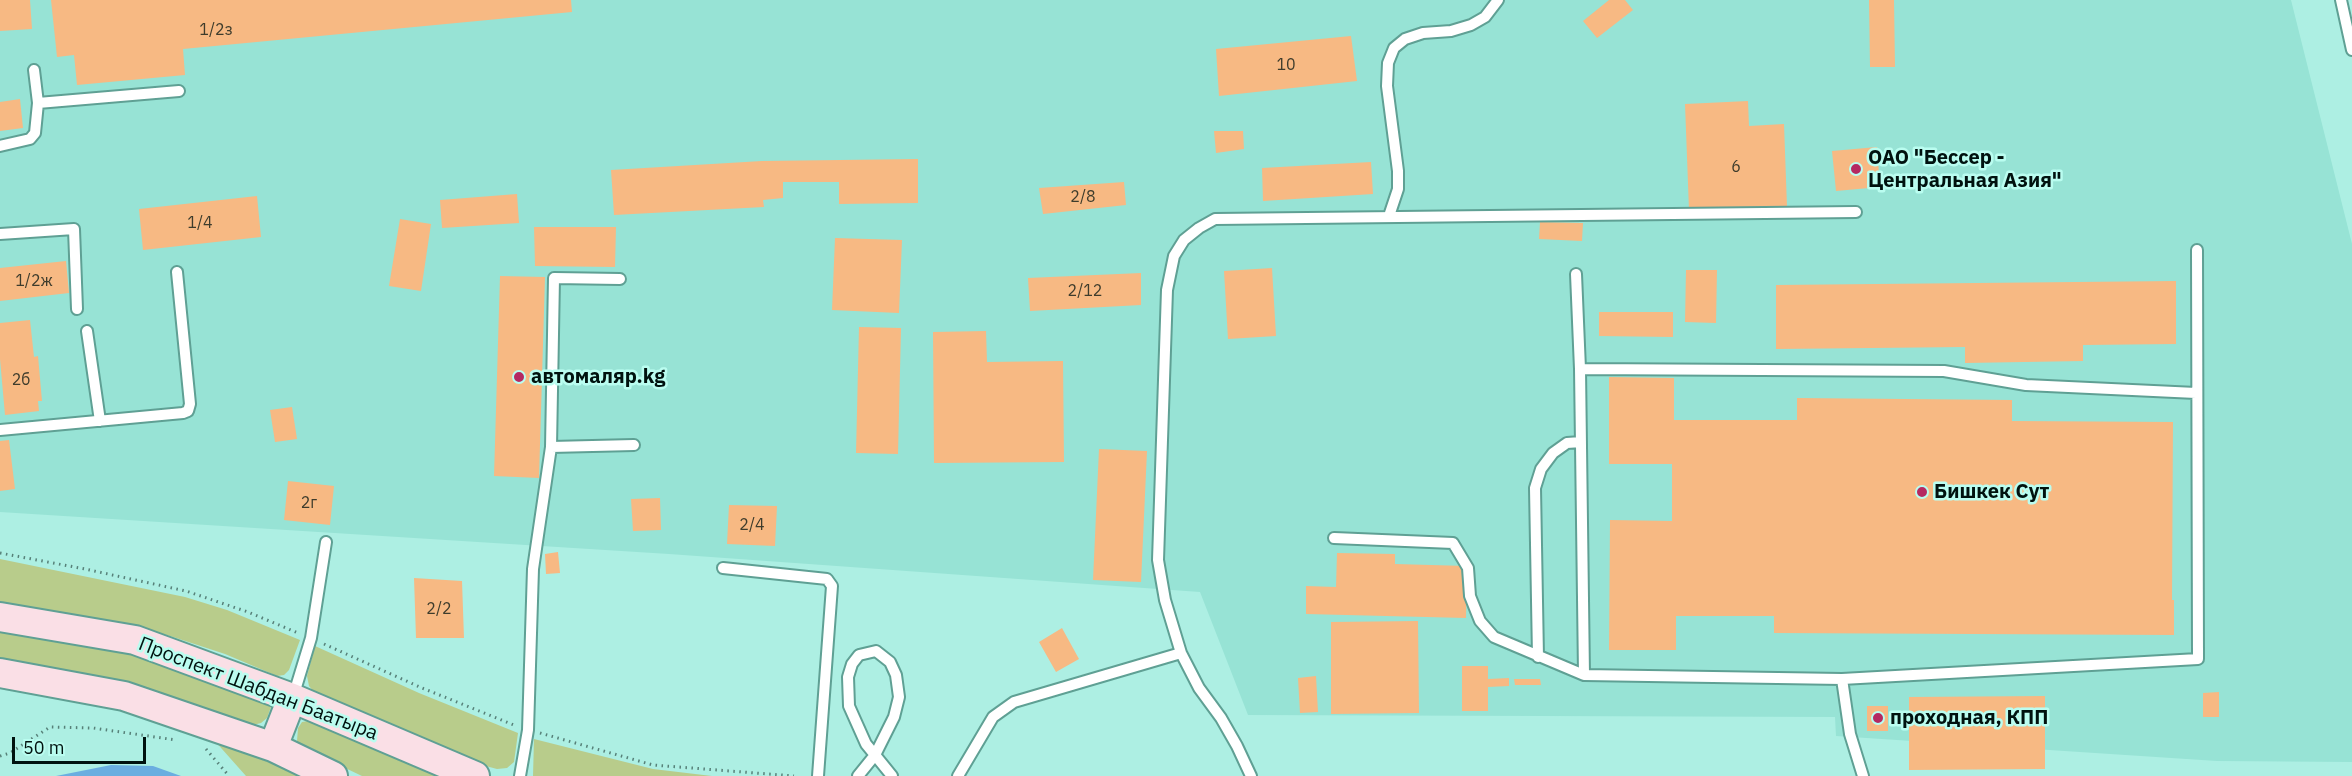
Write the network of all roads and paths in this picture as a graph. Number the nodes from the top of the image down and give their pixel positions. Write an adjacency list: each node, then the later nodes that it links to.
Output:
1 (1498, 0): 9 (lane)
2 (2341, 0): 3 (lane)
3 (2352, 50)
4 (34, 70): 6 (lane)
5 (179, 91): 6 (lane)
6 (38, 103): 7 (lane)
7 (0, 146)
8 (1856, 212): 9 (lane)
9 (1389, 216): 30 (lane)
10 (0, 234): 15 (lane)
11 (2197, 250): 18 (lane)
12 (177, 272): 19 (lane)
13 (1576, 274): 17 (lane)
14 (620, 279): 23 (lane)
15 (77, 309)
16 (87, 332): 19 (lane)
17 (1580, 369): 18 (lane); 21 (lane)
18 (2196, 393): 34 (lane)
19 (100, 422): 20 (lane)
20 (0, 430)
21 (1581, 442): 31 (lane); 33 (lane)
22 (634, 446): 23 (lane)
23 (551, 447): 36 (lane)
24 (1334, 538): 31 (lane)
25 (326, 542): 29 (lane)
26 (0, 554): 29 (path)
27 (723, 568): 47 (lane)
28 (0, 617): 35 (main road, Проспект Шабдан Баатыра)
29 (310, 638): 35 (lane); 36 (path)
30 (1180, 653): 50 (lane); 51 (lane)
31 (1538, 657): 33 (lane)
32 (0, 673): 39 (main road)
33 (1584, 675): 34 (lane)
34 (1842, 679): 52 (lane)
35 (292, 698): 39 (main road); 44 (main road, Проспект Шабдан Баатыра)
36 (528, 730): 45 (lane); 46 (path)
37 (179, 740): 41 (path)
38 (201, 743): 42 (path)
39 (273, 747): 43 (main road)
40 (875, 755): 40 (lane); 48 (lane); 49 (lane)
41 (0, 756)
42 (229, 776)
43 (333, 776)
44 (475, 776)
45 (520, 776)
46 (794, 776)
47 (818, 776)
48 (858, 776)
49 (892, 776)
50 (957, 776)
51 (1251, 776)
52 (1863, 776)

